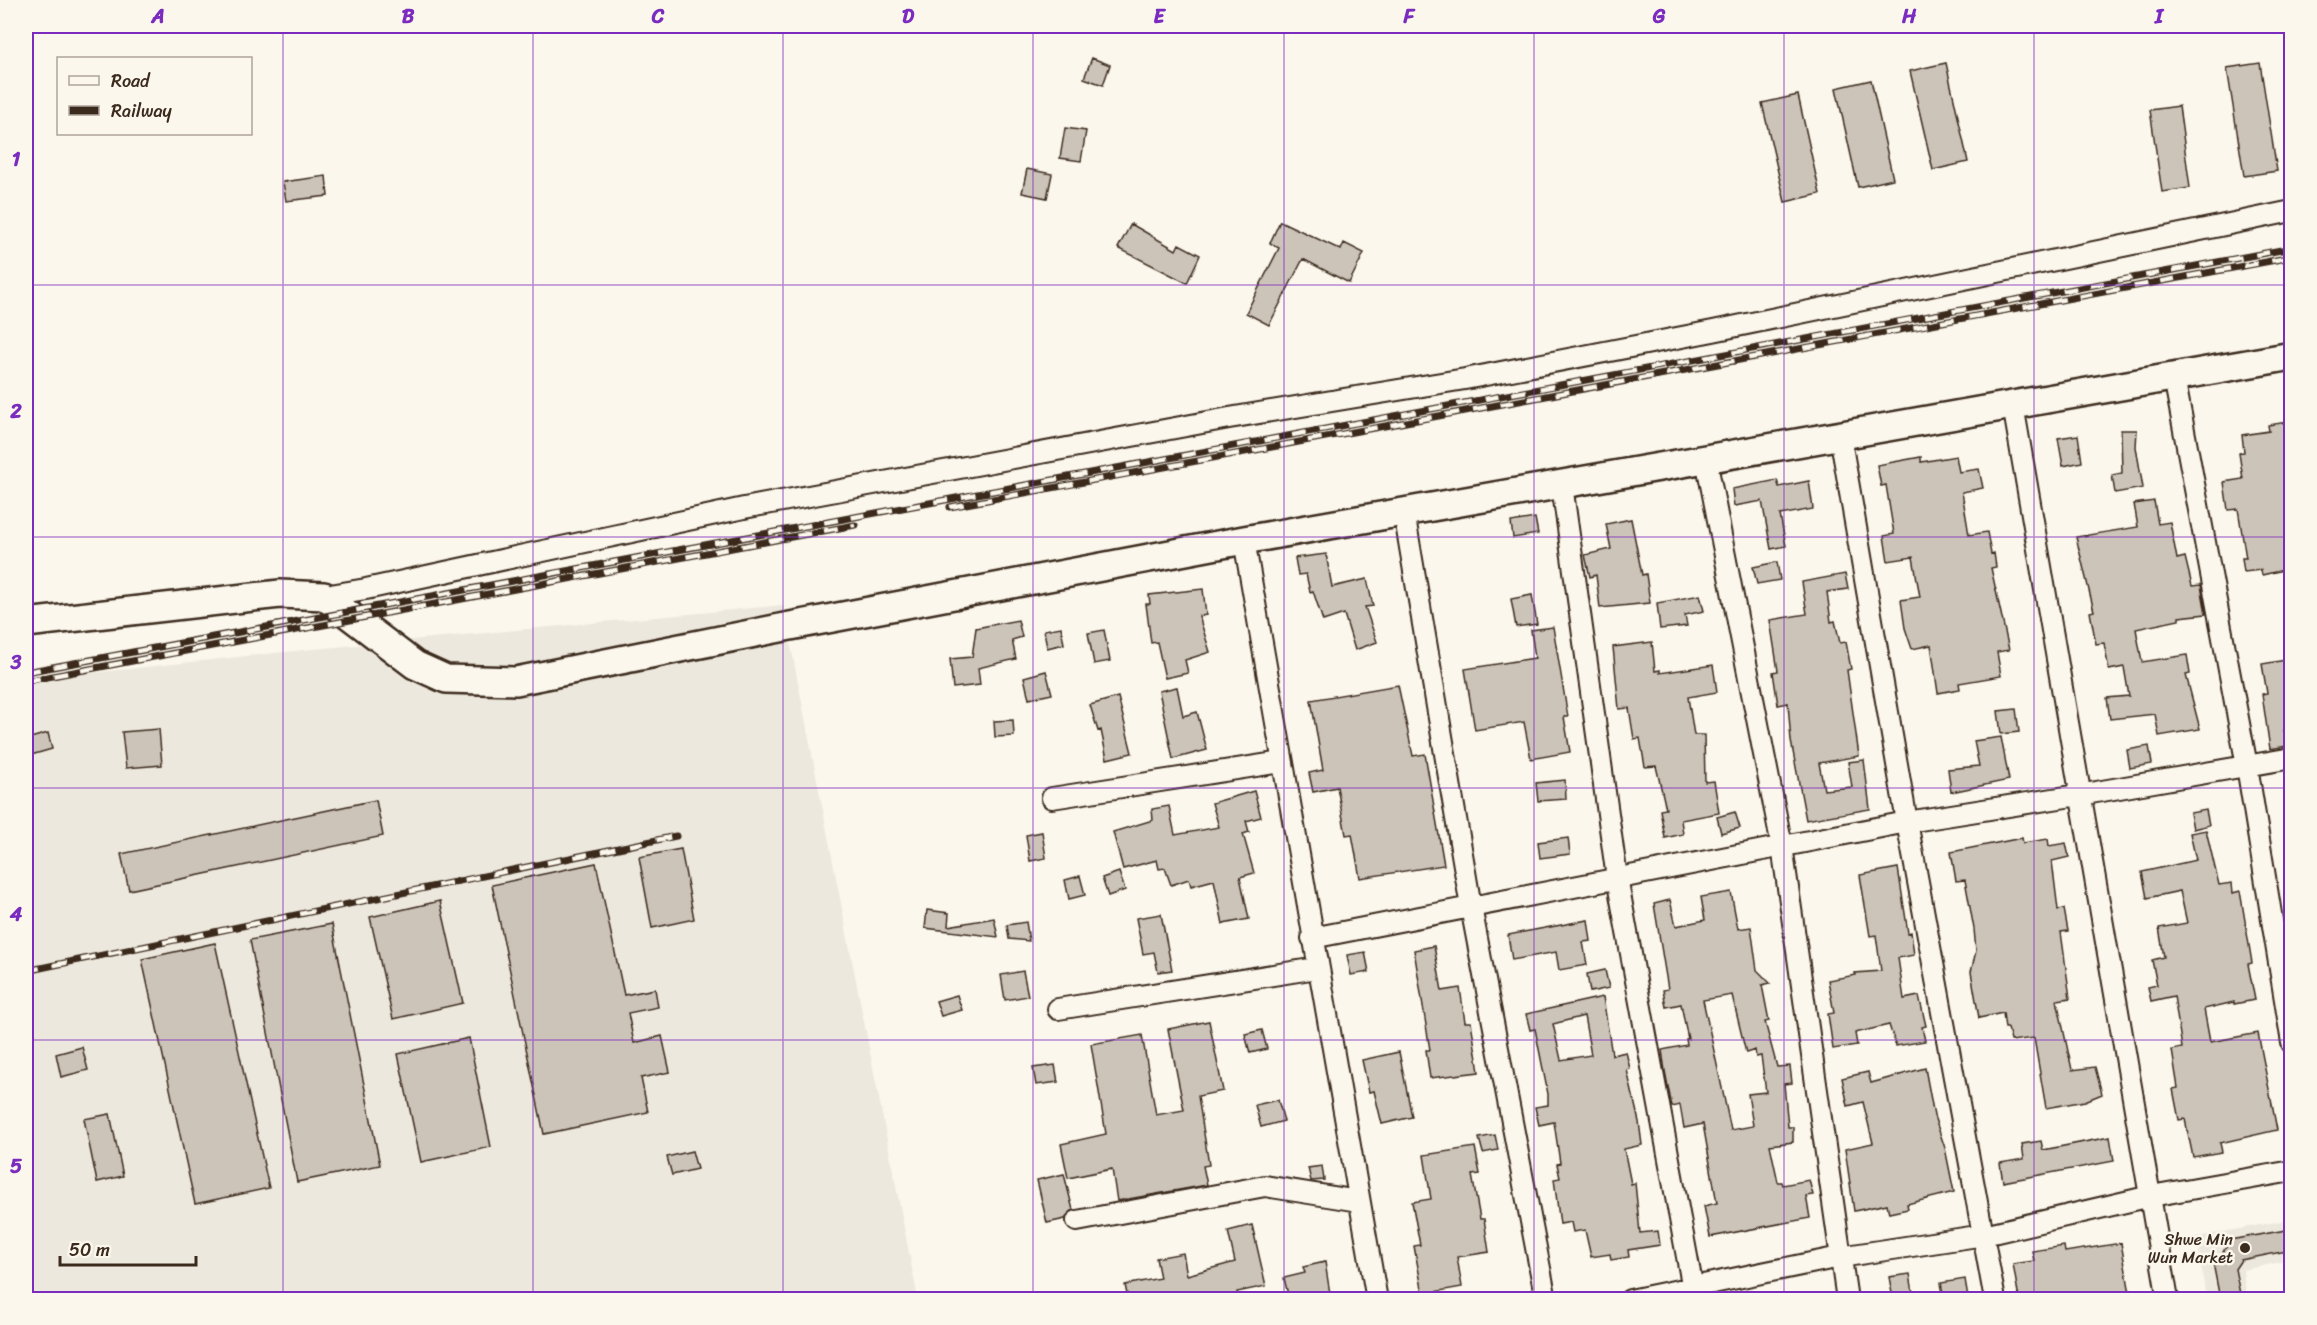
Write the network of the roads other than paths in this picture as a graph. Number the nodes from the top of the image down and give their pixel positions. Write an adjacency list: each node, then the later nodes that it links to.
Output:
1 (2292, 211): 10 (street)
2 (2292, 356): 3 (street)
3 (2174, 376): 4 (street); 14 (street)
4 (2013, 405): 5 (street); 15 (street)
5 (1840, 435): 6 (street); 17 (street)
6 (1706, 459): 7 (street); 18 (street)
7 (1562, 484): 8 (street); 19 (street)
8 (1404, 512): 9 (street); 20 (street)
9 (1244, 540): 10 (street); 13 (street)
10 (324, 596): 11 (street)
11 (26, 623)
12 (2292, 758): 14 (street)
13 (1282, 762): 16 (street); 21 (street)
14 (2247, 766): 15 (street); 24 (street)
15 (2079, 795): 17 (street); 26 (street)
16 (1052, 798)
17 (1906, 822): 18 (street); 29 (street)
18 (1782, 846): 19 (street); 30 (street)
19 (1617, 878): 20 (street); 31 (street)
20 (1471, 907): 21 (street); 33 (street)
21 (1312, 938): 22 (street)
22 (1317, 968): 23 (street); 27 (street)
23 (1058, 1009)
24 (2292, 1043)
25 (2292, 1171): 26 (street)
26 (2151, 1196): 29 (street); 37 (street)
27 (1359, 1201): 28 (street); 32 (street)
28 (1077, 1221)
29 (1984, 1235): 30 (street); 36 (street)
30 (1840, 1257): 31 (street); 35 (street)
31 (1694, 1293): 34 (street)
32 (1377, 1299)
33 (1546, 1299)
34 (1630, 1299)
35 (1847, 1299)
36 (1995, 1299)
37 (2168, 1299)

